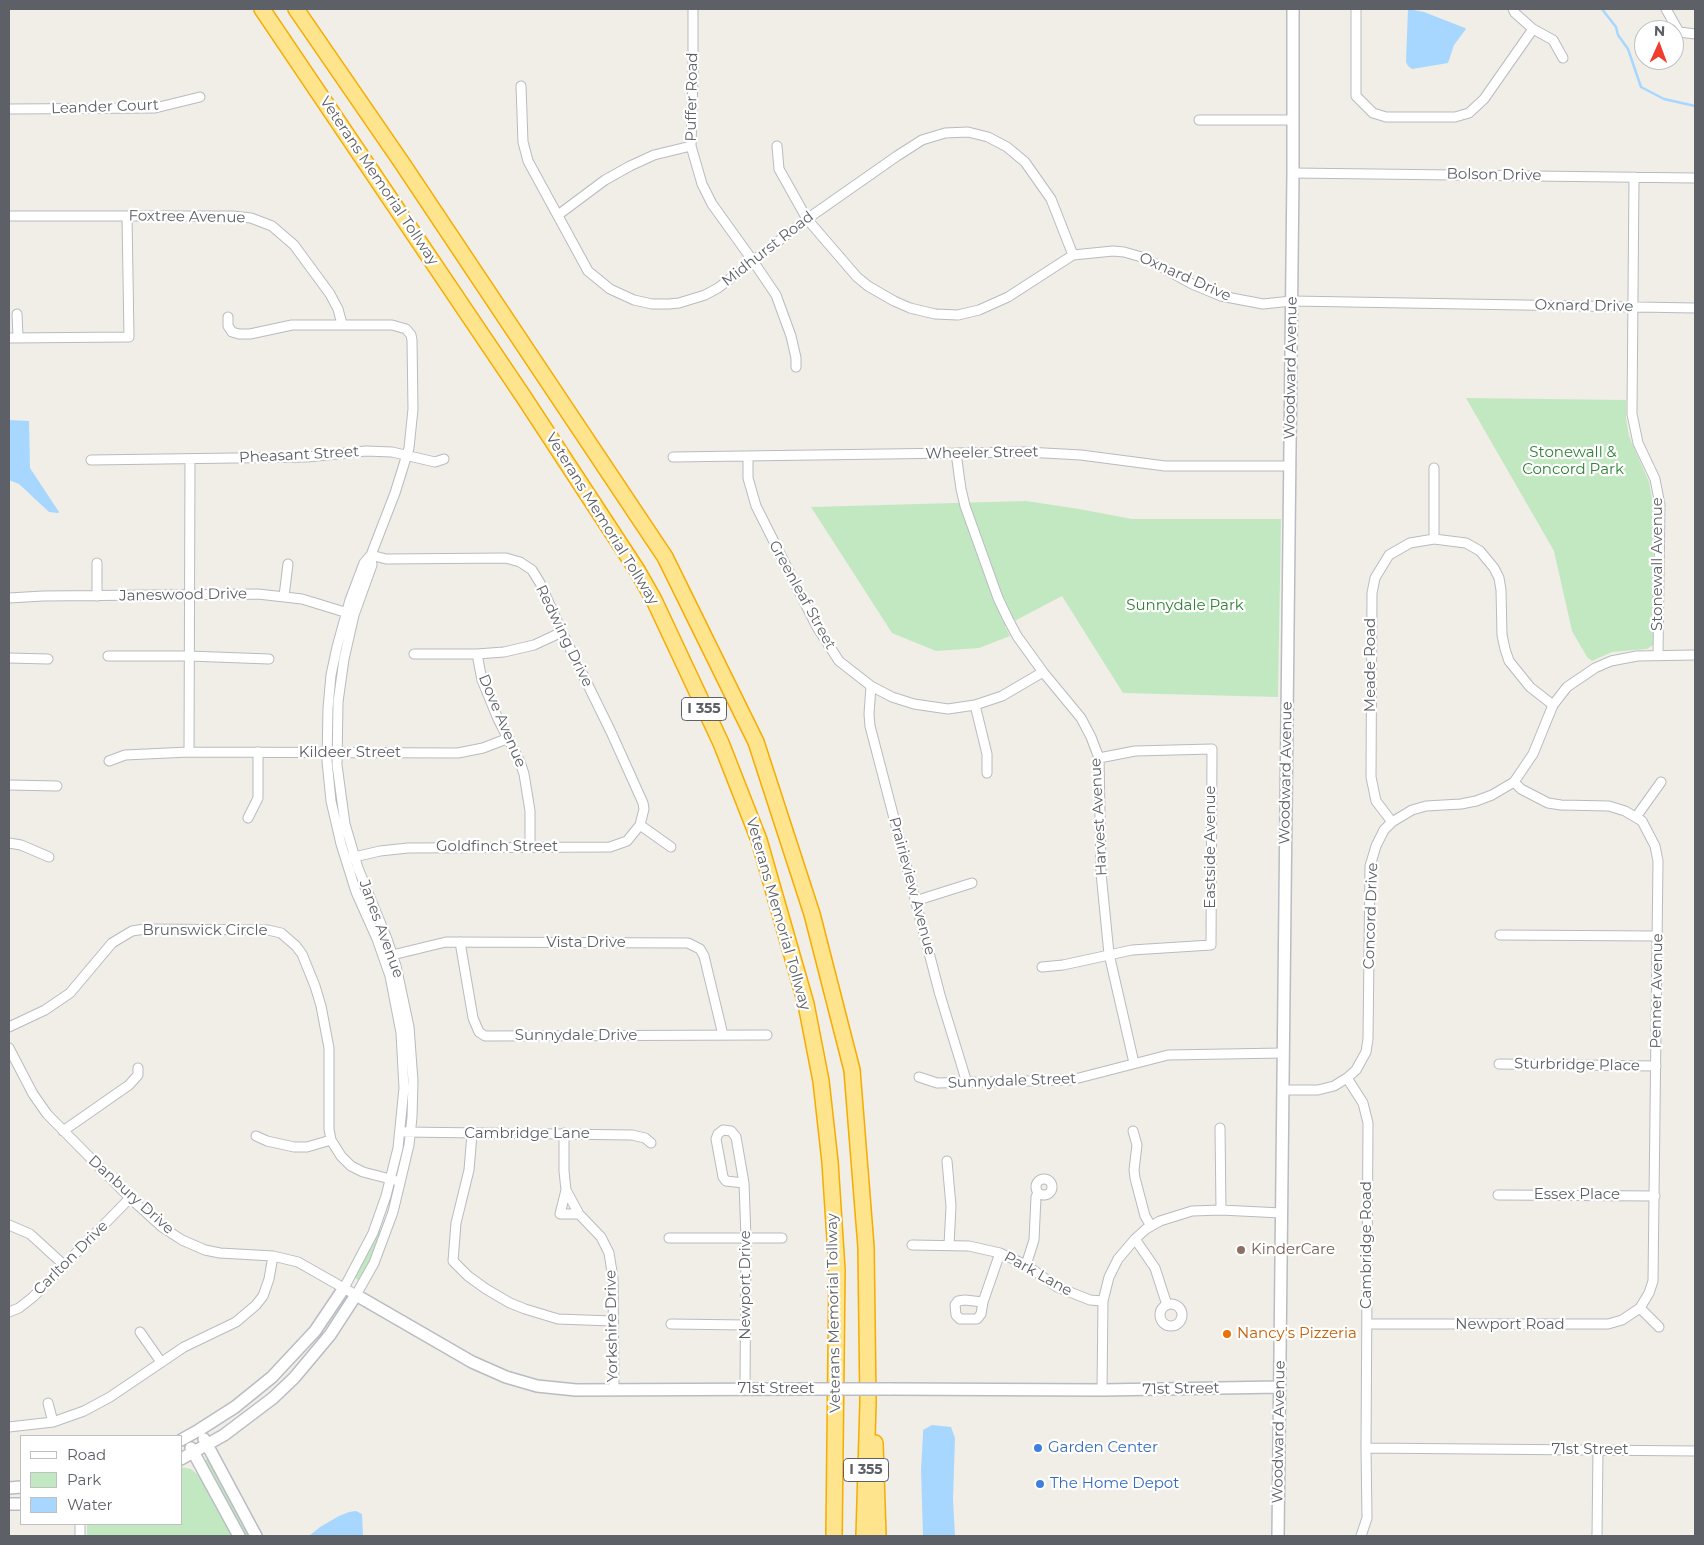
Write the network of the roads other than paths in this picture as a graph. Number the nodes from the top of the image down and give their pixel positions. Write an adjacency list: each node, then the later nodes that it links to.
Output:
1 (262, 9): 174 (highway, Veterans Memorial Tollway / I 355)
2 (296, 9): 9 (highway, Veterans Memorial Tollway / I 355)
3 (300, 9): 9 (highway)
4 (693, 9): 18 (street, Puffer Road)
5 (1293, 9): 17 (street, Woodward Avenue)
6 (1356, 9): 10 (street)
7 (1513, 9): 10 (street)
8 (1666, 9): 11 (street)
9 (306, 24): 163 (highway, Veterans Memorial Tollway / I 355)
10 (1533, 28): 12 (street)
11 (1695, 34)
12 (1563, 58)
13 (522, 86): 23 (street, Midhurst Road)
14 (200, 97): 15 (street, Leander Court)
15 (9, 109)
16 (1199, 120): 17 (street)
17 (1293, 120): 20 (street, Woodward Avenue)
18 (691, 146): 23 (street); 28 (street, Puffer Road)
19 (777, 146): 26 (street, Oxnard Drive)
20 (1293, 173): 21 (street, Bolson Drive); 29 (street, Woodward Avenue)
21 (1634, 177): 22 (street, Bolson Drive); 30 (street, Stonewall Avenue)
22 (1695, 178)
23 (558, 215): 28 (street, Midhurst Road)
24 (9, 216): 25 (street, Foxtree Avenue)
25 (126, 217): 34 (street, Foxtree Avenue); 35 (street)
26 (807, 219): 27 (street, Oxnard Drive); 27 (street, Midhurst Road); 28 (street, Midhurst Road)
27 (1073, 255): 29 (street, Oxnard Drive)
28 (753, 260): 36 (street, Puffer Road)
29 (1292, 301): 30 (street, Oxnard Drive); 44 (street, Woodward Avenue)
30 (1632, 307): 31 (street, Oxnard Drive); 58 (street, Stonewall Avenue)
31 (1695, 308)
32 (17, 314): 35 (street)
33 (228, 317): 34 (street)
34 (342, 324): 38 (street, Janes Avenue)
35 (13, 338)
36 (796, 367)
37 (956, 453): 39 (street, Wheeler Street); 44 (street, Wheeler Street); 65 (street, Harvest Avenue)
38 (407, 456): 41 (street, Pheasant Street); 42 (street, Pheasant Street); 47 (street, Janes Avenue)
39 (748, 456): 40 (street, Wheeler Street); 66 (street, Greenleaf Street)
40 (673, 457)
41 (190, 459): 43 (street, Pheasant Street); 50 (street)
42 (444, 459)
43 (92, 460)
44 (1290, 466): 101 (street, Woodward Avenue)
45 (1434, 468): 46 (street)
46 (1434, 539): 68 (street, Meade Road); 82 (street, Meade Road)
47 (372, 555): 54 (street, Janes Avenue); 55 (street, Redwing Drive)
48 (97, 563): 51 (street)
49 (288, 564): 52 (street)
50 (190, 595): 51 (street, Janeswood Drive); 52 (street, Janeswood Drive); 60 (street)
51 (97, 596): 53 (street, Janeswood Drive)
52 (284, 596): 54 (street, Janeswood Drive)
53 (9, 598)
54 (350, 613): 72 (street, Janes Avenue)
55 (562, 632): 57 (street); 83 (street, Redwing Drive)
56 (414, 654): 57 (street)
57 (477, 654): 69 (street, Dove Avenue)
58 (1658, 655): 61 (street, Concord Drive); 68 (street, Concord Drive)
59 (108, 656): 60 (street)
60 (189, 656): 64 (street); 70 (street)
61 (1695, 656)
62 (9, 658): 63 (street)
63 (48, 659)
64 (269, 659)
65 (1043, 672): 67 (street, Greenleaf Street); 73 (street, Harvest Avenue)
66 (871, 686): 67 (street, Greenleaf Street); 90 (street, Prairieview Avenue)
67 (975, 705): 75 (street)
68 (1553, 705): 76 (street, Concord Drive)
69 (509, 738): 72 (street, Kildeer Street); 85 (street, Dove Avenue)
70 (189, 752): 71 (street, Kildeer Street); 74 (street, Kildeer Street)
71 (258, 752): 72 (street, Kildeer Street); 81 (street)
72 (332, 752): 88 (street, Janes Avenue)
73 (1098, 758): 94 (street, Harvest Avenue); 94 (street, Eastside Avenue)
74 (108, 761)
75 (987, 773)
76 (1514, 782): 80 (street, Penner Avenue); 82 (street, Concord Drive)
77 (1661, 782): 80 (street)
78 (9, 785): 79 (street)
79 (57, 786)
80 (1636, 817): 92 (street, Penner Avenue)
81 (248, 818)
82 (1392, 822): 107 (street, Concord Drive)
83 (640, 825): 85 (street, Goldfinch Street); 86 (street)
84 (9, 843): 87 (street)
85 (530, 847): 88 (street, Goldfinch Street)
86 (671, 847)
87 (49, 857)
88 (350, 858): 95 (street, Janes Avenue)
89 (972, 883): 90 (street)
90 (915, 901): 108 (street, Prairieview Avenue)
91 (1500, 935): 92 (street)
92 (1657, 936): 104 (street, Penner Avenue)
93 (460, 942): 95 (street, Vista Drive); 98 (street, Vista Drive); 98 (street, Sunnydale Drive)
94 (1109, 954): 96 (street); 102 (street, Harvest Avenue)
95 (388, 956): 113 (street, Janes Avenue); 114 (street, Janes Avenue)
96 (1042, 967)
97 (9, 1027): 118 (street, Brunswick Circle)
98 (723, 1035): 99 (street, Sunnydale Drive)
99 (767, 1036)
100 (9, 1048): 111 (street, Danbury Drive)
101 (1283, 1053): 102 (street, Sunnydale Street); 109 (street, Woodward Avenue)
102 (1134, 1063): 108 (street, Sunnydale Street)
103 (1499, 1064): 104 (street, Sturbridge Place)
104 (1656, 1066): 127 (street, Penner Avenue)
105 (138, 1068): 111 (street)
106 (919, 1077): 108 (street, Sunnydale Street)
107 (1347, 1078): 109 (street, Concord Drive); 153 (street, Cambridge Road)
108 (967, 1083)
109 (1283, 1090): 130 (street, Woodward Avenue)
110 (1220, 1128): 129 (street)
111 (63, 1131): 128 (street, Danbury Drive)
112 (1133, 1131): 133 (street)
113 (400, 1132): 114 (street, Cambridge Lane); 121 (street, Janes Avenue)
114 (410, 1133): 115 (street, Cambridge Lane); 122 (street, Janes Avenue)
115 (472, 1134): 116 (street, Cambridge Lane); 151 (street)
116 (564, 1134): 119 (street, Cambridge Lane); 124 (street, Yorkshire Drive)
117 (256, 1136): 118 (street)
118 (331, 1140): 121 (street)
119 (651, 1143)
120 (947, 1161): 139 (street)
121 (390, 1179): 122 (street); 144 (street, Janes Avenue)
122 (401, 1181): 145 (street, Janes Avenue)
123 (744, 1182): 123 (street, Newport Drive); 135 (street, Newport Drive)
124 (566, 1190): 131 (street, Yorkshire Drive); 131 (street, Yorkshire Drive)
125 (1038, 1193): 143 (street)
126 (1498, 1194): 127 (street, Essex Place)
127 (1655, 1196): 149 (street, Penner Avenue)
128 (130, 1198): 141 (street, Danbury Drive); 142 (street, Carlton Drive)
129 (1220, 1210): 130 (street); 133 (street)
130 (1281, 1213): 159 (street, Woodward Avenue)
131 (579, 1214): 151 (street, Yorkshire Drive)
132 (9, 1225): 142 (street)
133 (1152, 1226): 137 (street)
134 (669, 1238): 135 (street)
135 (746, 1238): 136 (street); 154 (street, Newport Drive)
136 (782, 1238)
137 (1135, 1239): 146 (street); 148 (street)
138 (912, 1245): 139 (street, Park Lane)
139 (949, 1245): 140 (street, Park Lane)
140 (1000, 1253): 143 (street, Park Lane); 147 (street)
141 (273, 1256): 144 (street, Danbury Drive); 157 (street)
142 (64, 1265): 150 (street, Carlton Drive)
143 (1026, 1265): 146 (street, Park Lane)
144 (344, 1288): 145 (street, Danbury Drive); 166 (street, Janes Avenue)
145 (356, 1295): 160 (street, 71st Street); 168 (street, Janes Avenue)
146 (1103, 1301): 161 (street)
147 (983, 1302)
148 (1167, 1305)
149 (1642, 1305): 153 (street, Newport Road); 155 (street)
150 (9, 1312)
151 (612, 1321): 160 (street, Yorkshire Drive)
152 (671, 1324): 154 (street)
153 (1366, 1324): 169 (street, Cambridge Road)
154 (746, 1325): 158 (street, Newport Drive)
155 (1658, 1327)
156 (140, 1332): 157 (street)
157 (161, 1362): 164 (street)
158 (746, 1388): 160 (street, 71st Street); 161 (street, 71st Street, bridge)
159 (1279, 1388): 161 (street, 71st Street); 181 (street, Woodward Avenue)
160 (614, 1390)
161 (1102, 1390)
162 (48, 1403): 164 (street)
163 (868, 1403): 179 (highway, Veterans Memorial Tollway / I 355); 180 (highway)
164 (53, 1422): 165 (street)
165 (9, 1427)
166 (200, 1430): 167 (street, Janes Avenue); 168 (street)
167 (184, 1439): 172 (street, Janes Avenue)
168 (207, 1445): 172 (street, Janes Avenue); 176 (street)
169 (1366, 1448): 170 (street, 71st Street); 182 (street, Cambridge Road)
170 (1598, 1450): 171 (street, 71st Street); 183 (street)
171 (1695, 1450)
172 (194, 1452): 173 (street, Janes Avenue); 175 (street, Janes Avenue)
173 (182, 1458)
174 (834, 1519): 177 (highway); 178 (highway, Veterans Memorial Tollway / I 355)
175 (239, 1536)
176 (256, 1536)
177 (829, 1536)
178 (834, 1536)
179 (864, 1536)
180 (878, 1536)
181 (1278, 1536)
182 (1361, 1536)
183 (1597, 1536)

